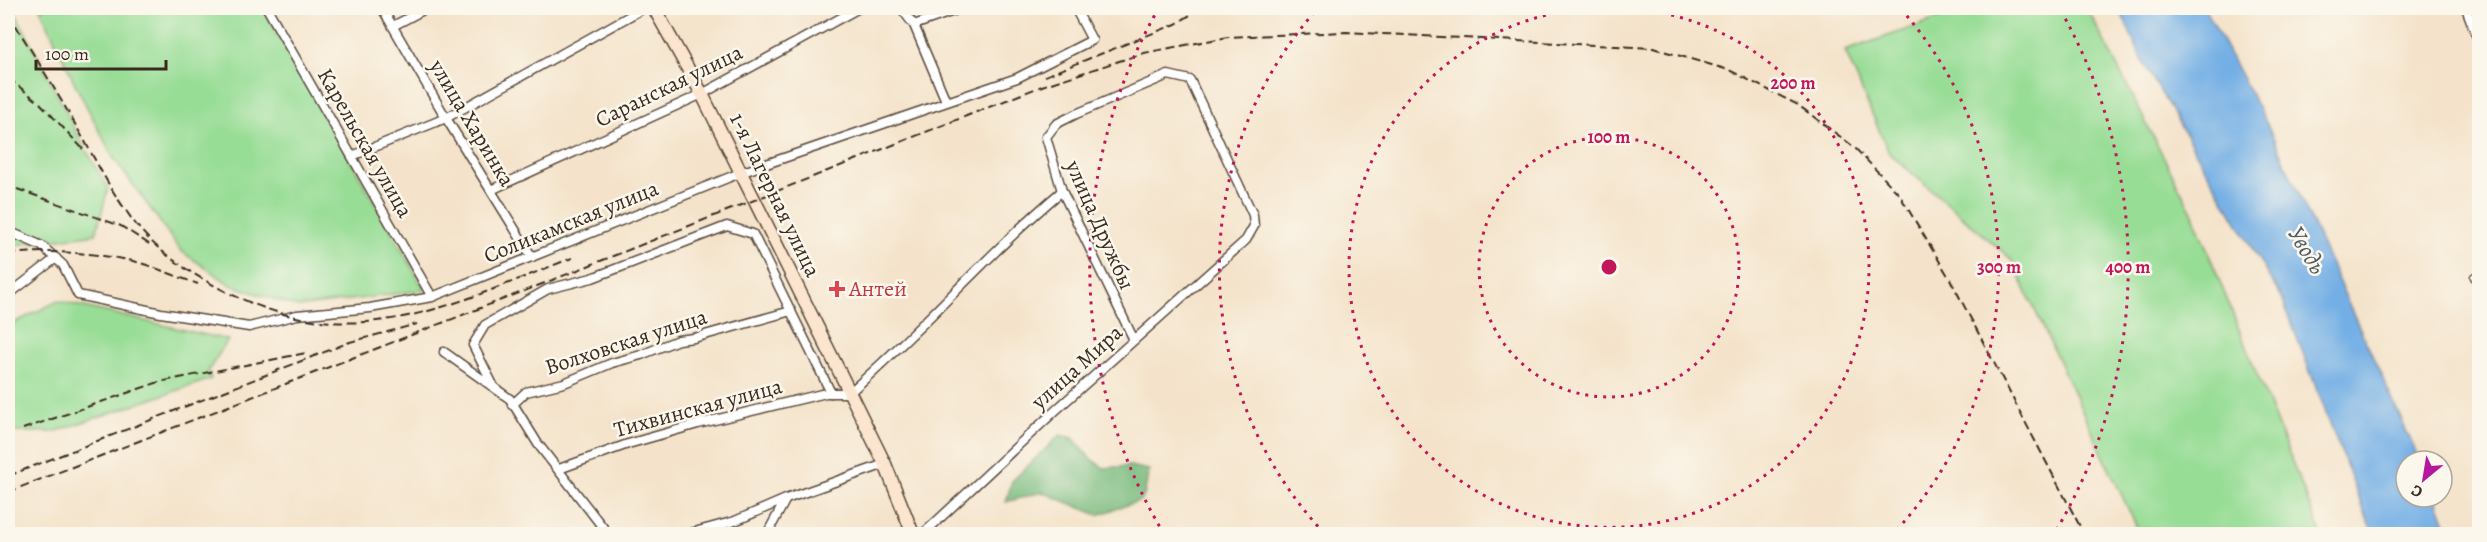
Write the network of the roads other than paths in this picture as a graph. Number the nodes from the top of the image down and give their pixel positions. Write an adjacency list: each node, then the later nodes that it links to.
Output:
1 (267, 8): 17 (street, Карельская улица)
2 (382, 8): 12 (street, улица Харинка)
3 (427, 8): 12 (street)
4 (644, 8): 16 (street)
5 (654, 8): 14 (main road, 1-я Лагерная улица)
6 (859, 8): 14 (street, Саранская улица)
7 (901, 8): 11 (street)
8 (962, 8): 11 (street)
9 (1075, 8): 15 (street, Соликамская улица)
10 (2466, 8): 13 (street)
11 (914, 25): 15 (street)
12 (393, 26): 16 (street, улица Харинка)
13 (2480, 45)
14 (702, 94): 18 (main road, 1-я Лагерная улица); 19 (street, Саранская улица)
15 (946, 101): 18 (street, Соликамская улица)
16 (446, 118): 17 (street); 19 (street, улица Харинка)
17 (352, 156): 26 (street, Карельская улица)
18 (740, 173): 23 (street, Соликамская улица); 32 (main road, 1-я Лагерная улица)
19 (491, 190): 23 (street, улица Харинка)
20 (1062, 191): 21 (street, улица Дружбы); 28 (street, улица Дружбы); 32 (street)
21 (1254, 226): 28 (street, улица Мира)
22 (8, 231): 24 (street)
23 (532, 257): 26 (street, Соликамская улица)
24 (56, 258): 25 (street); 26 (street, Соликамская улица)
25 (8, 295)
26 (432, 297)
27 (790, 311): 30 (street); 31 (street); 33 (street, Волховская улица)
28 (1134, 340): 41 (street, улица Мира)
29 (444, 352): 30 (street)
30 (494, 387): 33 (street)
31 (831, 393): 32 (street, Тихвинская улица); 35 (street, Тихвинская улица)
32 (849, 393): 34 (main road, 1-я Лагерная улица)
33 (512, 405): 35 (street)
34 (885, 464): 36 (street); 40 (main road, 1-я Лагерная улица)
35 (559, 469): 37 (street)
36 (786, 499): 38 (street); 39 (street)
37 (608, 534)
38 (687, 534)
39 (767, 534)
40 (914, 534)
41 (923, 534)

